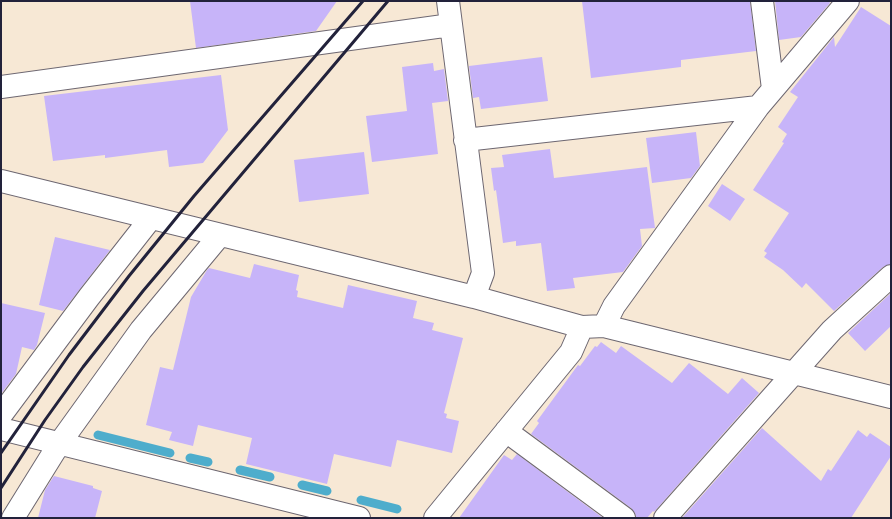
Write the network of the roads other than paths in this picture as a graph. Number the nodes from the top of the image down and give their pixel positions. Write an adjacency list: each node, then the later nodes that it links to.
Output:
1 (448, 1): 4 (street)
2 (762, 1): 6 (street)
3 (848, 1): 6 (street)
4 (451, 25): 5 (street); 8 (street)
5 (1, 87)
6 (773, 89): 7 (street)
7 (758, 107): 8 (street); 14 (street)
8 (466, 140): 13 (street)
9 (1, 181): 10 (street)
10 (151, 218): 11 (street); 18 (street)
11 (220, 235): 13 (street); 21 (street)
12 (891, 276): 16 (street)
13 (474, 297): 15 (street)
14 (604, 326): 15 (street); 16 (street)
15 (582, 327): 20 (street)
16 (794, 373): 17 (street); 26 (street)
17 (891, 398)
18 (1, 415)
19 (1, 429): 21 (street)
20 (506, 431): 24 (street); 25 (street)
21 (59, 444): 22 (street); 23 (street)
22 (13, 518)
23 (359, 518)
24 (435, 518)
25 (624, 518)
26 (665, 518)

